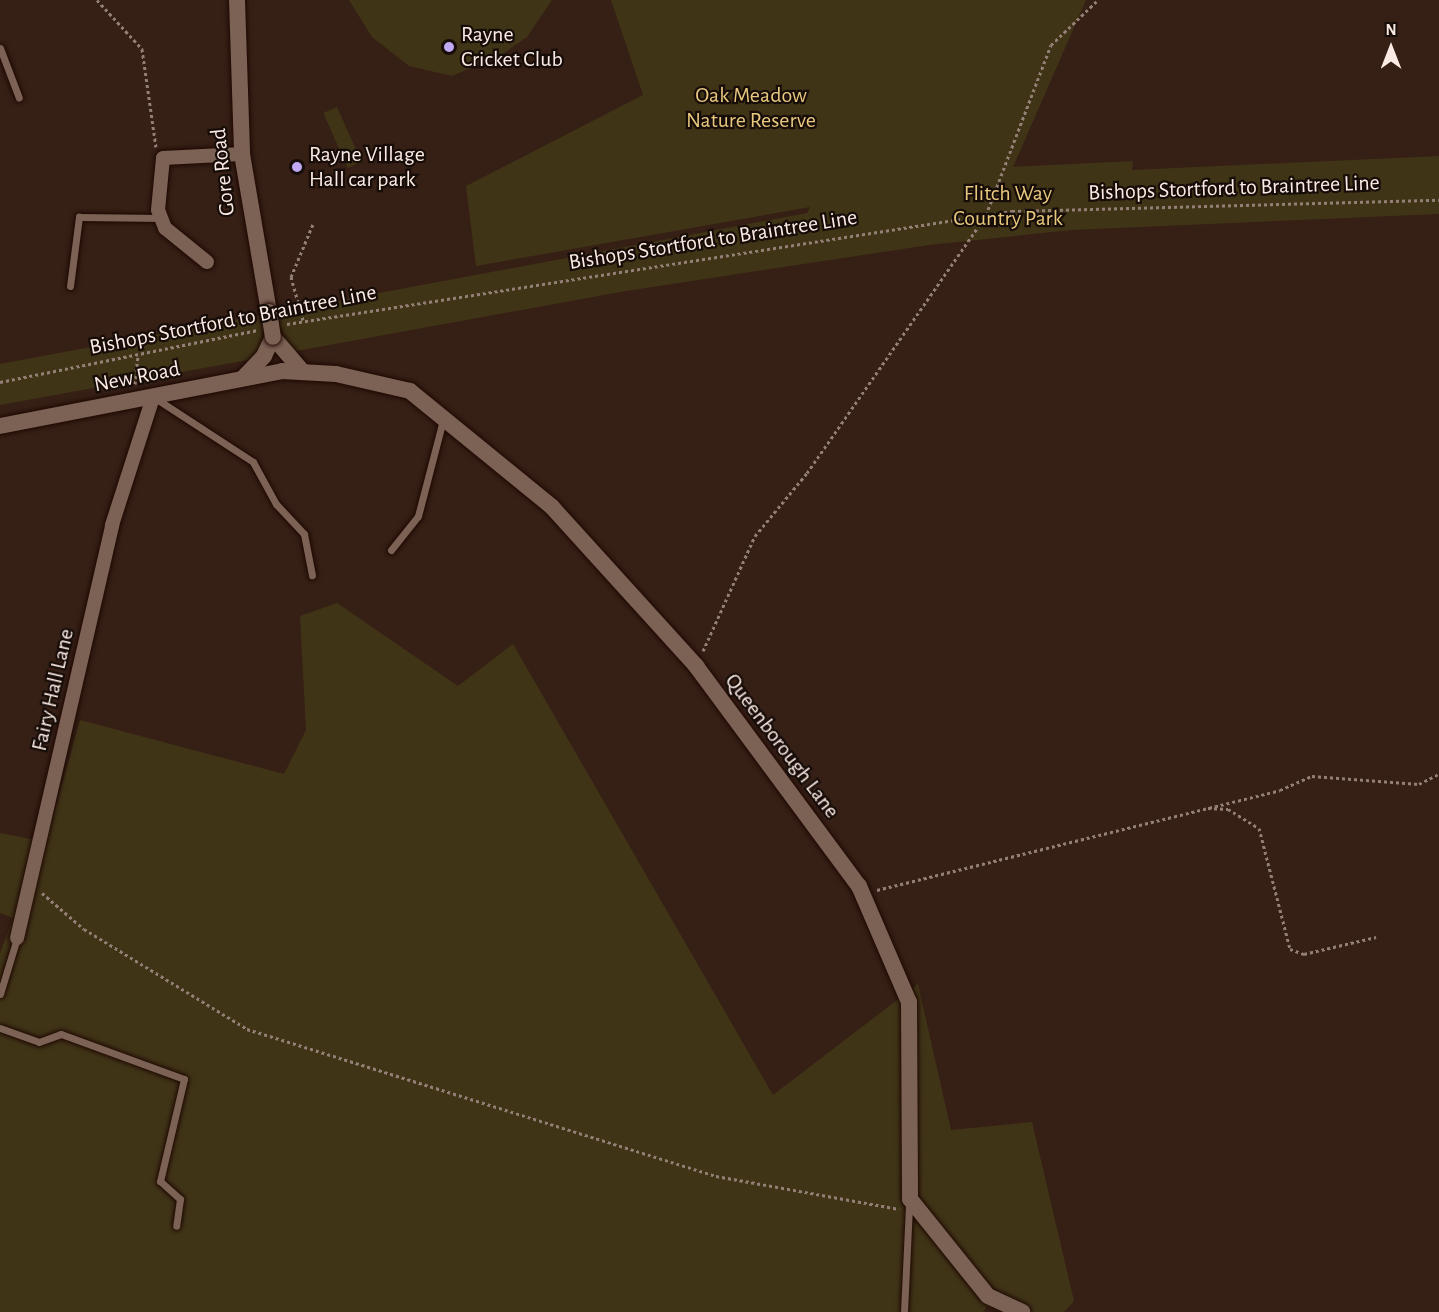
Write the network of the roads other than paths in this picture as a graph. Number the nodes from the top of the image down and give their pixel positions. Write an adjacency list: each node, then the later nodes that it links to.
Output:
1 (237, 0): 4 (street, Gore Road)
2 (0, 48): 3 (lane)
3 (19, 98)
4 (242, 154): 5 (street); 8 (street, Gore Road, bridge)
5 (161, 218): 6 (street); 7 (lane)
6 (207, 262)
7 (70, 286)
8 (267, 333): 10 (street); 11 (street)
9 (282, 371): 10 (street, Queenborough Lane); 11 (street, New Road)
10 (303, 372): 13 (street, Queenborough Lane)
11 (243, 378): 12 (street, New Road)
12 (153, 397): 14 (street, New Road); 16 (lane); 17 (street, Fairy Hall Lane)
13 (444, 417): 15 (lane); 20 (street, Queenborough Lane)
14 (0, 426)
15 (391, 550)
16 (312, 575)
17 (17, 938): 18 (lane, Fairy Hall Lane)
18 (0, 994)
19 (0, 1028): 21 (lane)
20 (909, 1205): 22 (lane); 23 (street)
21 (176, 1226)
22 (904, 1312)
23 (1022, 1312)

